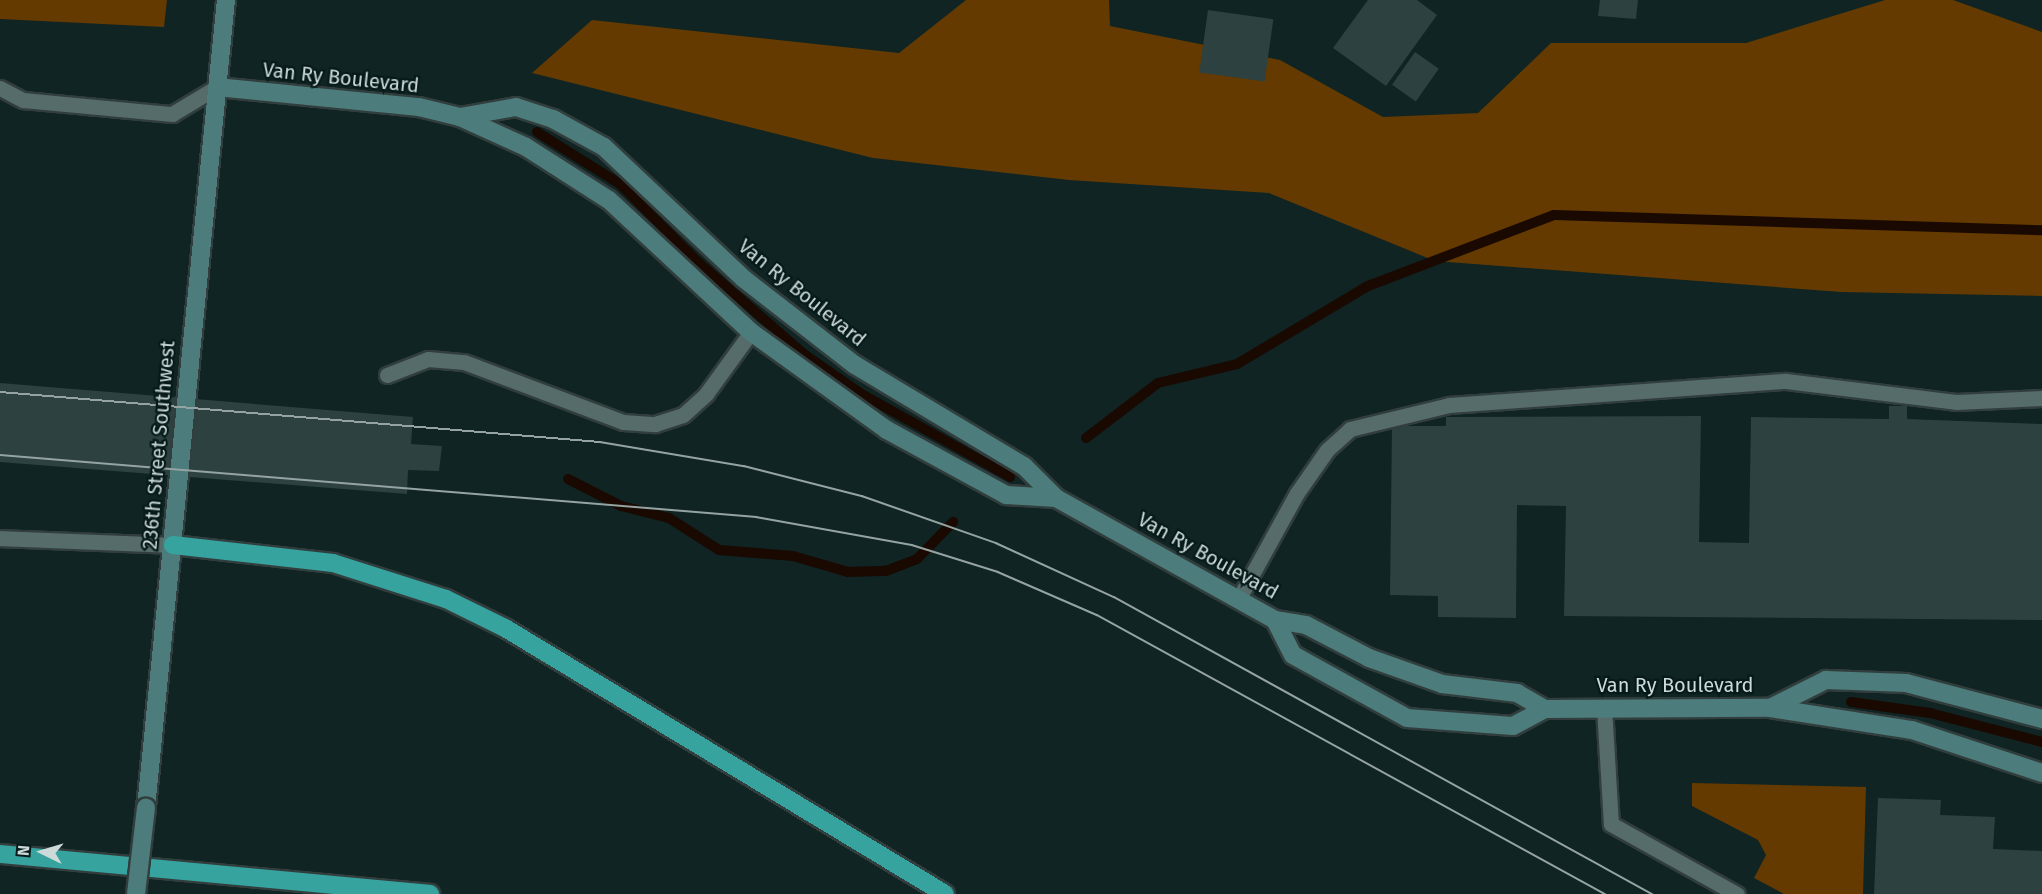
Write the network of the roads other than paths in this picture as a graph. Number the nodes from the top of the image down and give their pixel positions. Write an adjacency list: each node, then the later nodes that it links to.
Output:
1 (226, 0): 2 (street, 236th Street Southwest)
2 (217, 87): 3 (lane); 4 (street, Van Ry Boulevard); 10 (street, 236th Street Southwest)
3 (0, 88)
4 (460, 117): 5 (street, Van Ry Boulevard); 8 (street, Van Ry Boulevard)
5 (750, 332): 6 (lane); 8 (street, Van Ry Boulevard)
6 (387, 375)
7 (2042, 398): 11 (lane)
8 (1056, 498): 11 (street, Van Ry Boulevard)
9 (0, 538): 10 (lane)
10 (173, 545): 19 (street, 236th Street Southwest, bridge); 21 (highway)
11 (1239, 598): 12 (street, Van Ry Boulevard)
12 (1275, 620): 15 (street, Van Ry Boulevard); 15 (street, Van Ry Boulevard)
13 (1604, 707): 14 (street, Van Ry Boulevard); 15 (street, Van Ry Boulevard); 22 (lane)
14 (1770, 708): 16 (street, Van Ry Boulevard); 17 (street, Van Ry Boulevard)
15 (1545, 709)
16 (2042, 719)
17 (2042, 772)
18 (0, 854): 20 (highway)
19 (136, 894)
20 (430, 894)
21 (945, 894)
22 (1737, 894)

